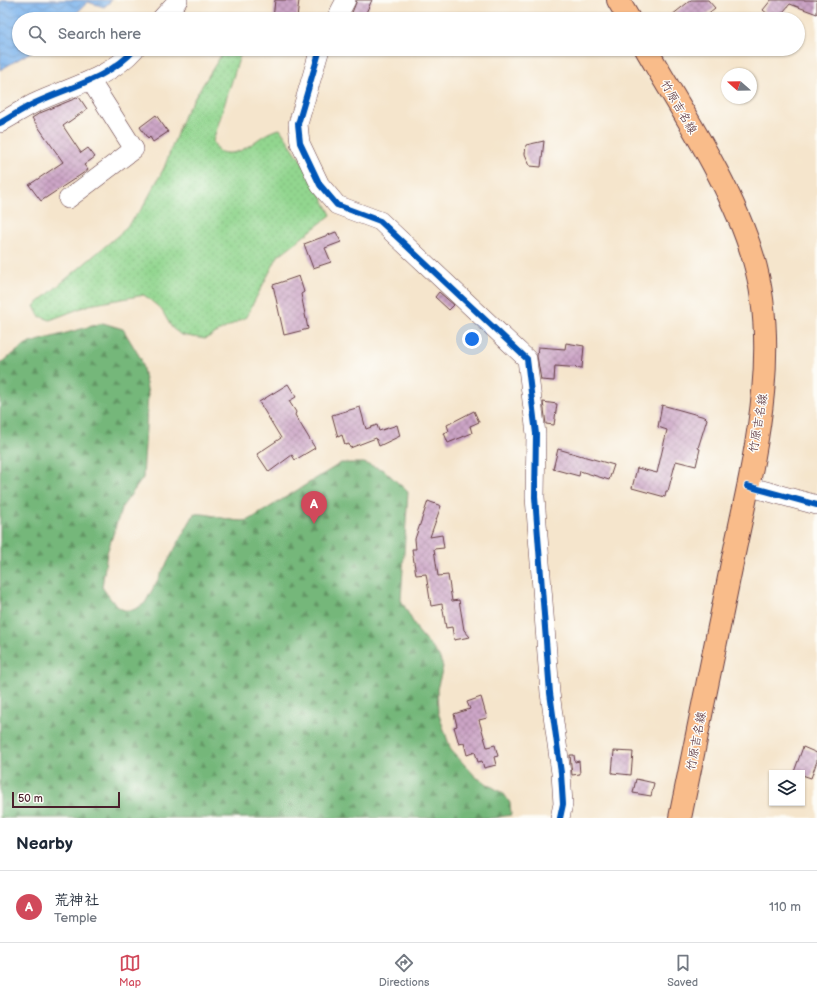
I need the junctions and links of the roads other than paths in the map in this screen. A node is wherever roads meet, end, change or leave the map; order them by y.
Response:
1 (178, 0) edge
2 (346, 0) edge
3 (618, 0) edge
4 (167, 12) edge
5 (340, 12) edge
6 (625, 12) edge
7 (129, 56) edge
8 (318, 56) edge
9 (650, 56) edge
10 (90, 80) junction
11 (0, 123) edge
12 (68, 199) dead end
13 (748, 486) junction
14 (817, 505) edge
15 (560, 818) edge
16 (680, 818) edge

1 - 4 street
2 - 5 street
3 - 6 main road
7 - 10 street
8 - 15 street
9 - 13 main road, 竹原吉名線
10 - 11 street
10 - 12 street
13 - 14 street
13 - 16 main road, 竹原吉名線

